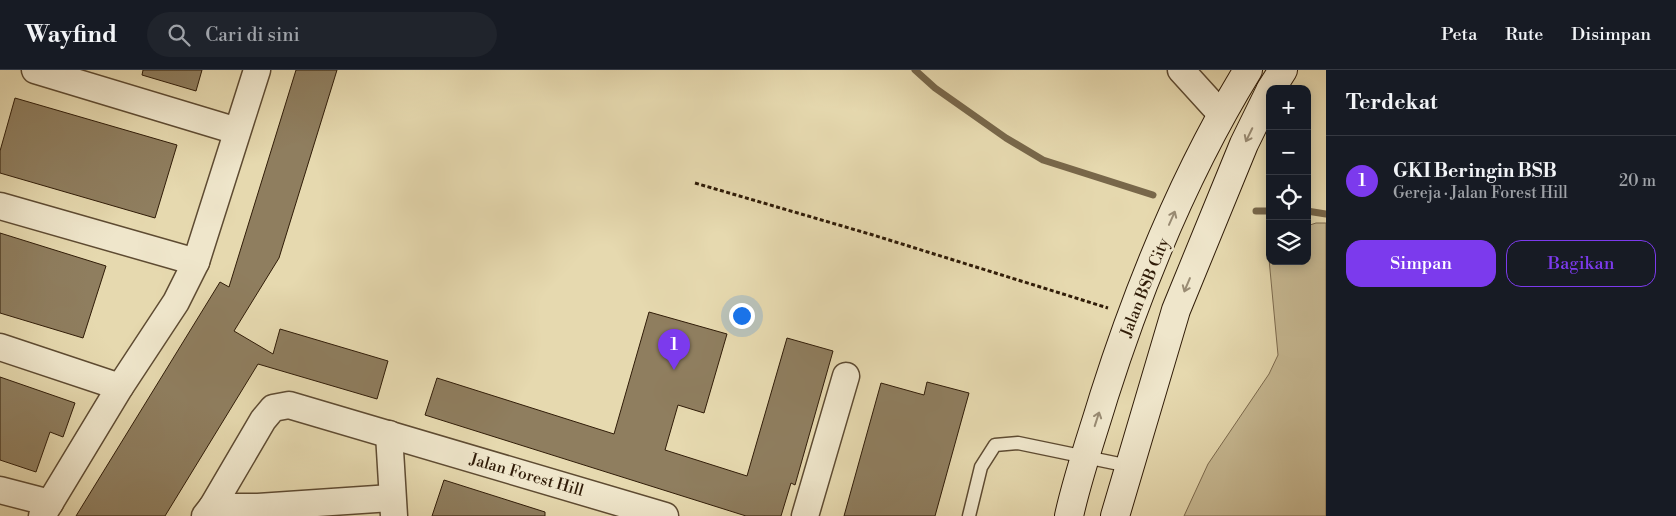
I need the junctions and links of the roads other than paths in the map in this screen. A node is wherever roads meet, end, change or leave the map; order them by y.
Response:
1 (35, 70) edge
2 (257, 70) edge
3 (1181, 70) edge
4 (1248, 70) edge
5 (1283, 70) edge
6 (1273, 85) edge
7 (1266, 98) edge
8 (1221, 114) junction
9 (237, 131) junction
10 (0, 206) edge
11 (196, 262) junction
12 (0, 347) edge
13 (846, 376) dead end
14 (120, 387) junction
15 (389, 434) junction
16 (1085, 456) junction
17 (1129, 466) junction
18 (0, 490) edge
19 (393, 507) edge
20 (46, 509) edge
21 (208, 512) edge
22 (258, 512) edge
23 (665, 516) edge
24 (805, 516) edge
25 (969, 516) edge
26 (1069, 516) edge
27 (1115, 516) edge

1 - 9 street
2 - 9 street
3 - 8 street
4 - 8 street, Jalan BSB City
5 - 6 street
7 -> 17 street
16 -> 8 street, Jalan BSB City
9 - 11 street
10 - 11 street
11 - 14 street
12 - 14 street
13 - 24 street
14 - 20 street
15 - 19 street, Jalan Forest Hill
15 - 21 street, Jalan Forest Hill
15 - 23 street, Jalan Forest Hill
16 - 17 lane
16 - 25 lane
16 - 26 street, Jalan BSB City
17 - 27 street
18 - 20 street
19 - 22 street, Jalan Forest Hill
21 - 22 street, Jalan Forest Hill

